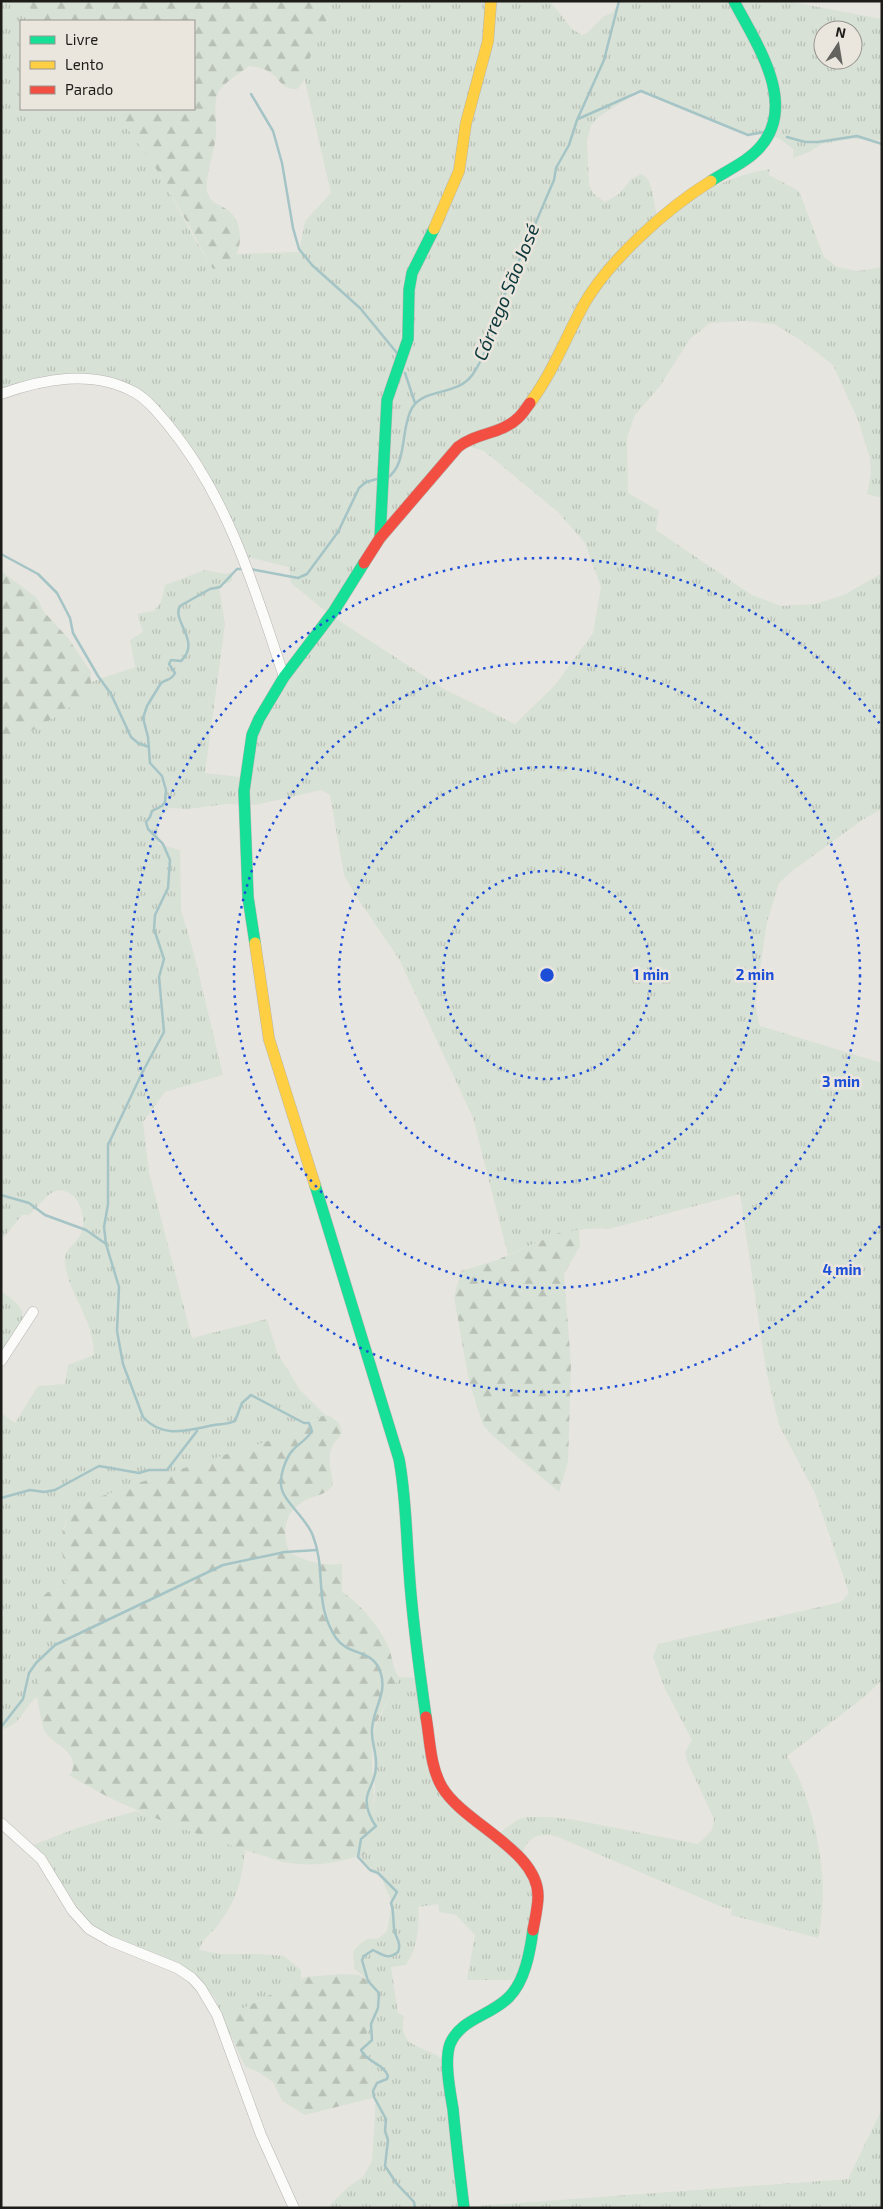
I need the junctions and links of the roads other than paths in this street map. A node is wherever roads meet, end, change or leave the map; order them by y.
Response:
1 (490, 1) edge
2 (734, 1) edge
3 (1, 394) edge
4 (380, 538) junction
5 (284, 676) junction
6 (33, 1312) dead end
7 (1, 1361) edge
8 (1, 1823) edge
9 (294, 2208) edge
10 (464, 2208) edge

1 - 4 street
2 - 4 street
3 - 5 street
4 - 5 street
5 - 10 street
6 - 7 street
8 - 9 street

